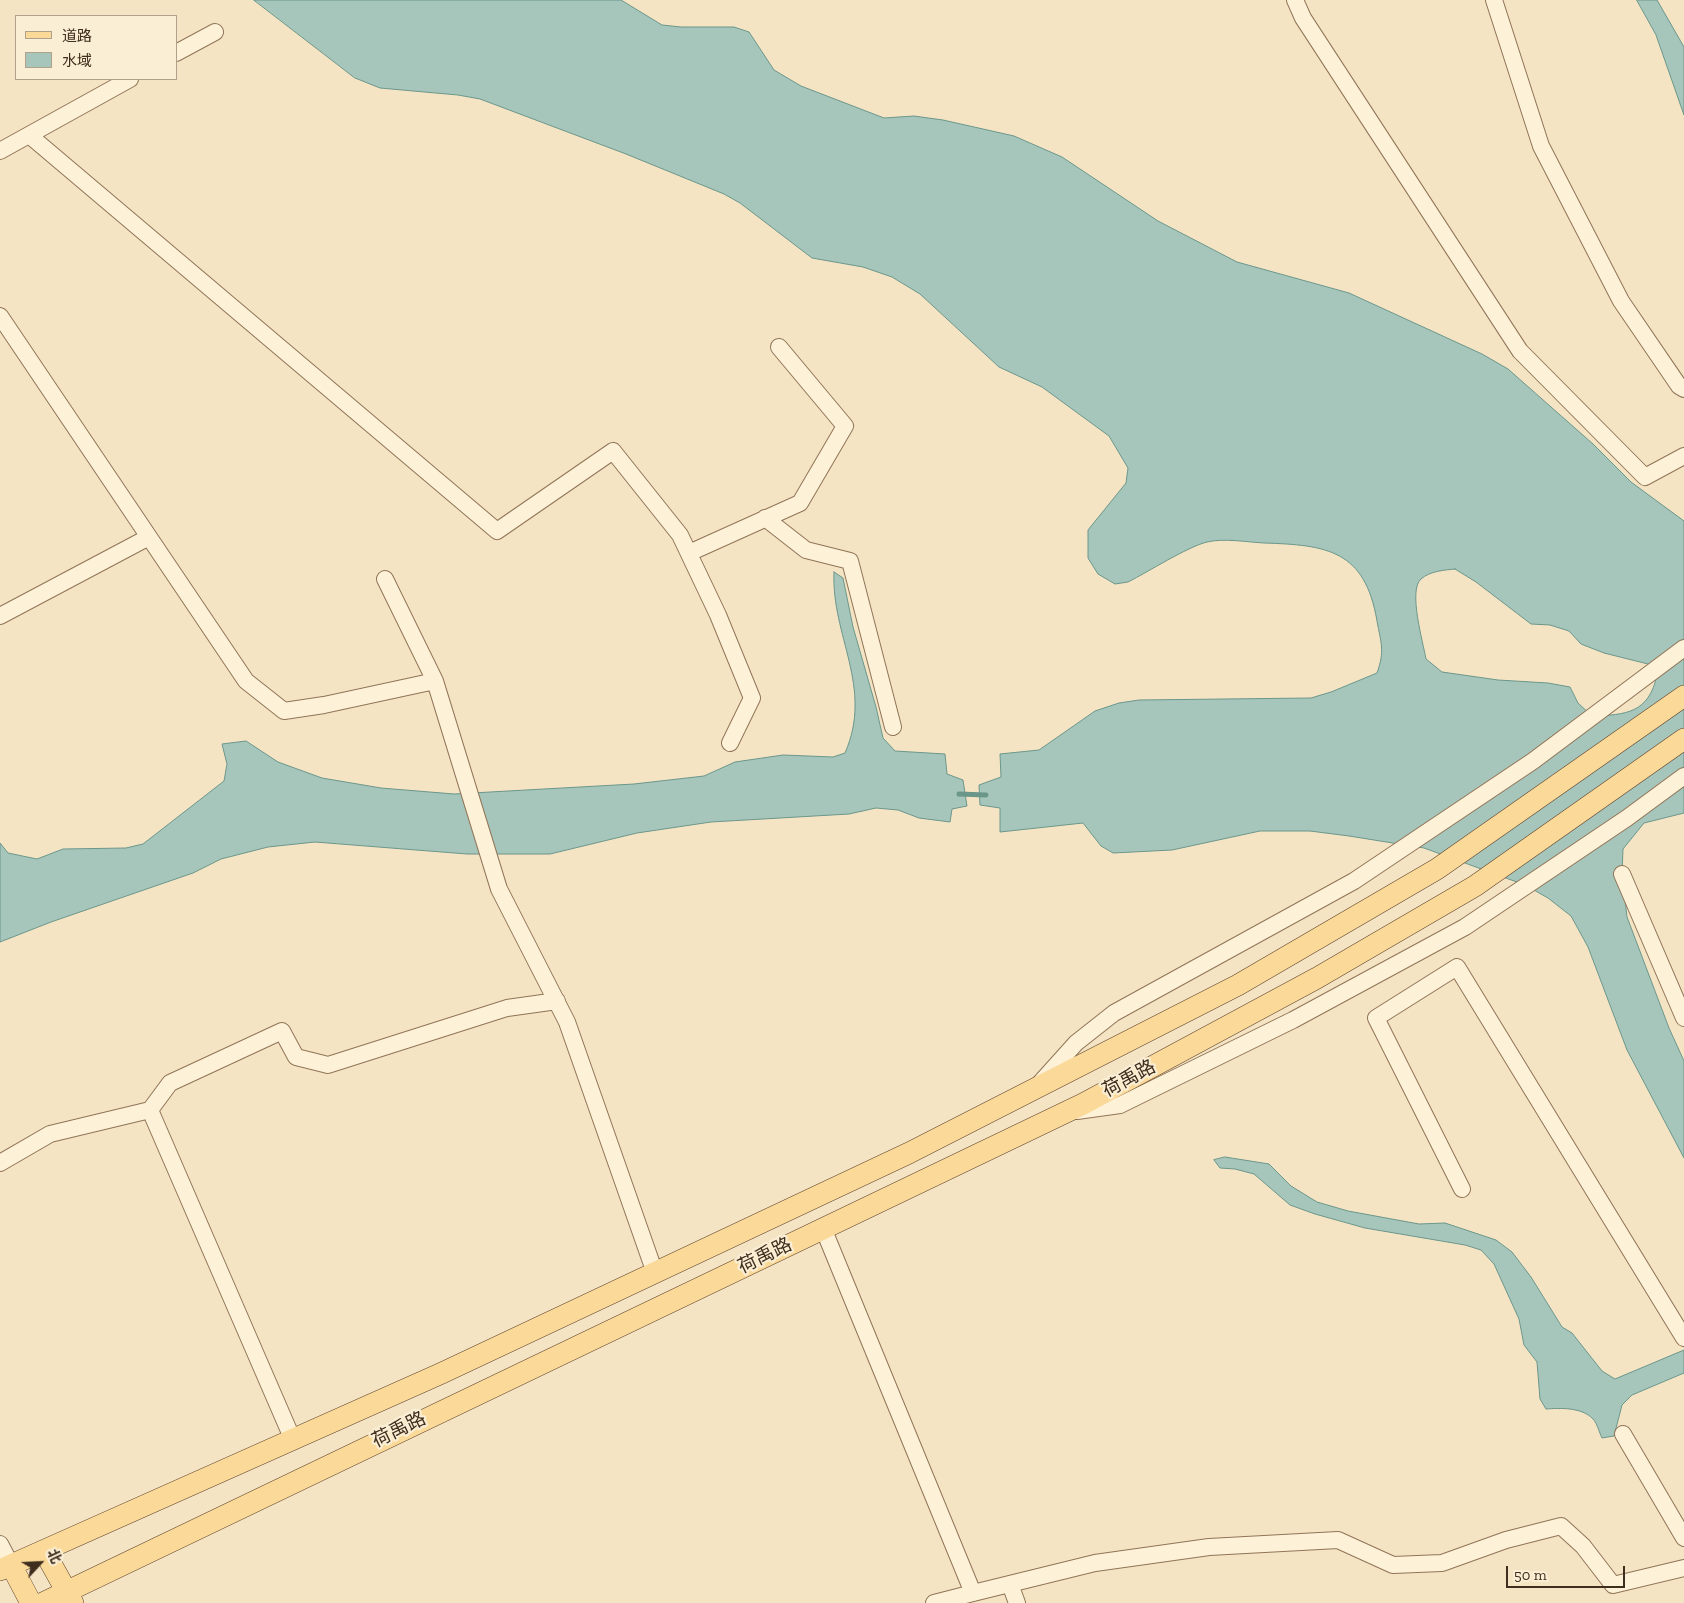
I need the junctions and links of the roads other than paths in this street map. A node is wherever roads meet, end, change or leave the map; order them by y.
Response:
1 (1295, 0) edge
2 (1494, 0) edge
3 (216, 32) dead end
4 (178, 52) edge
5 (128, 80) edge
6 (29, 134) junction
7 (0, 151) edge
8 (0, 316) edge
9 (778, 347) dead end
10 (1684, 389) edge
11 (1684, 456) edge
12 (765, 518) junction
13 (149, 538) junction
14 (689, 554) junction
15 (385, 579) dead end
16 (0, 616) edge
17 (1684, 648) edge
18 (435, 681) junction
19 (1684, 696) edge
20 (893, 727) dead end
21 (1684, 739) edge
22 (730, 743) dead end
23 (1684, 776) edge
24 (1622, 874) dead end
25 (556, 1001) junction
26 (1684, 1018) edge
27 (1033, 1089) junction
28 (150, 1110) junction
29 (1062, 1114) junction
30 (0, 1163) edge
31 (1462, 1189) dead end
32 (823, 1228) junction
33 (655, 1273) junction
34 (1684, 1338) edge
35 (1624, 1434) dead end
36 (293, 1440) junction
37 (1684, 1538) edge
38 (0, 1544) edge
39 (44, 1550) junction
40 (5, 1568) edge
41 (1684, 1568) edge
42 (1010, 1584) junction
43 (973, 1593) junction
44 (70, 1597) edge
45 (31, 1603) edge
46 (43, 1603) edge
47 (934, 1603) edge
48 (1017, 1603) edge

1 - 11 street
2 - 10 street
3 - 4 street
5 - 6 street
6 - 7 street
6 - 14 street
8 - 13 street
9 - 12 street
12 - 14 street
12 - 20 street
13 - 16 street
13 - 18 street
14 - 22 street
15 - 18 street
17 - 27 street
18 - 25 street
19 - 27 main road, 荷禹路
21 - 29 main road, 荷禹路
23 - 29 street
24 - 26 street
25 - 28 street
25 - 33 street
27 - 33 main road, 荷禹路
28 - 30 street
28 - 36 street
29 - 32 main road, 荷禹路
31 - 34 street
32 - 43 street
32 - 44 main road, 荷禹路
33 - 36 main road, 荷禹路
35 - 37 street
36 - 39 main road, 荷禹路
38 - 40 street
39 - 40 main road, 荷禹路
39 - 44 main road
40 - 45 main road
41 - 42 street
42 - 43 street
42 - 48 street
43 - 47 street
44 - 46 main road, 荷禹路

